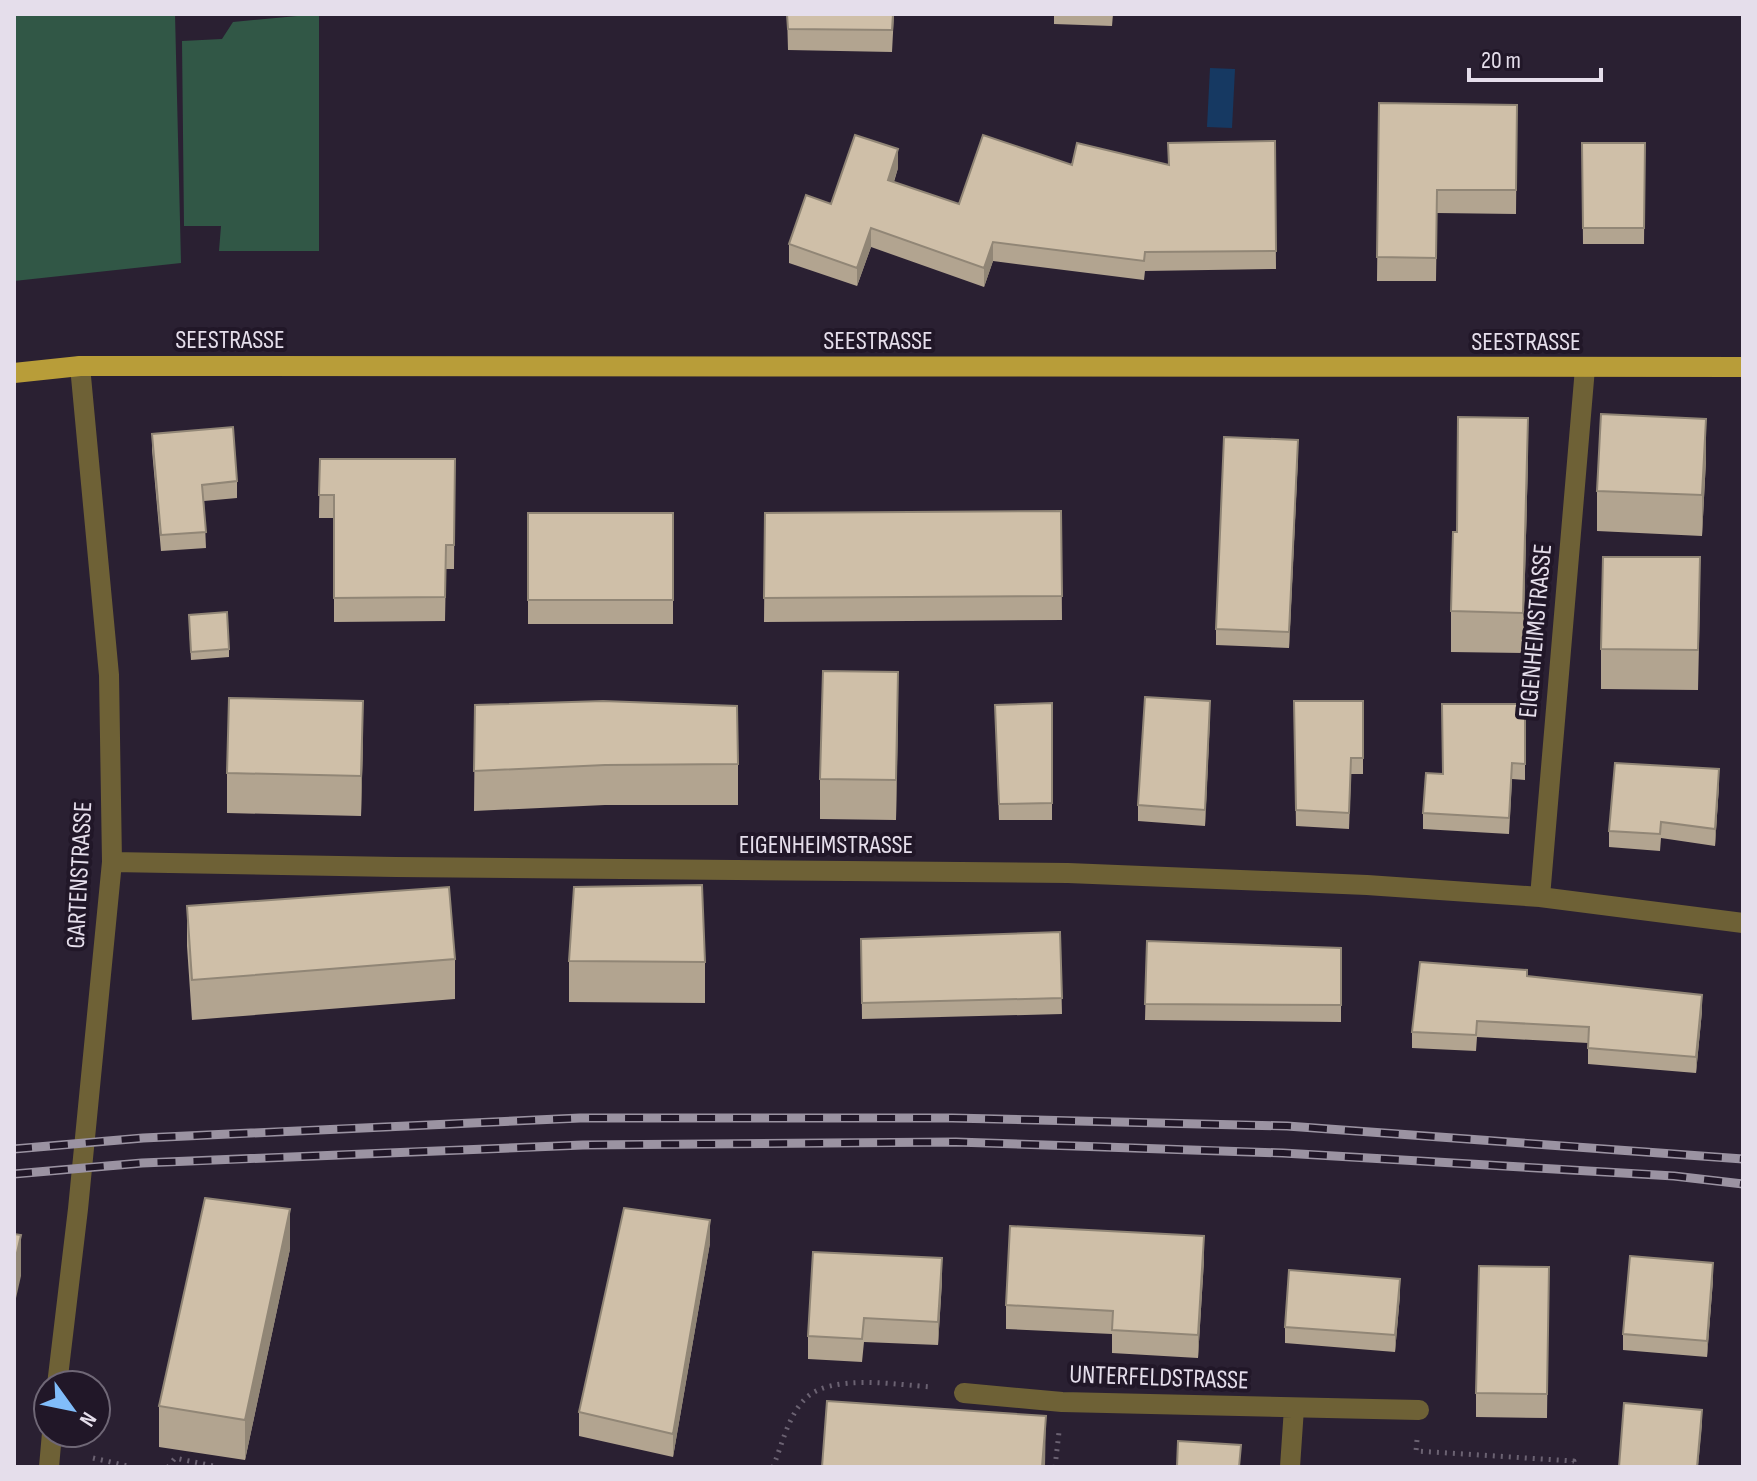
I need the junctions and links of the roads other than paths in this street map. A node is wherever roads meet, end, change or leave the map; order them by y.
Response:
1 (80, 366) junction
2 (1743, 367) edge
3 (1585, 368) junction
4 (14, 373) edge
5 (112, 862) junction
6 (1540, 897) junction
7 (1743, 923) edge
8 (59, 1369) edge
9 (964, 1393) road end
10 (1294, 1408) junction
11 (1419, 1410) road end
12 (1290, 1467) edge

1 - 3 main road, SEESTRASSE
1 - 4 main road, SEESTRASSE
1 - 5 street, GARTENSTRASSE
2 - 3 main road, SEESTRASSE
3 - 6 street, EIGENHEIMSTRASSE
5 - 6 street, EIGENHEIMSTRASSE
5 - 8 street, GARTENSTRASSE
6 - 7 street, EIGENHEIMSTRASSE
9 - 10 street, UNTERFELDSTRASSE
10 - 11 street, UNTERFELDSTRASSE
10 - 12 street

